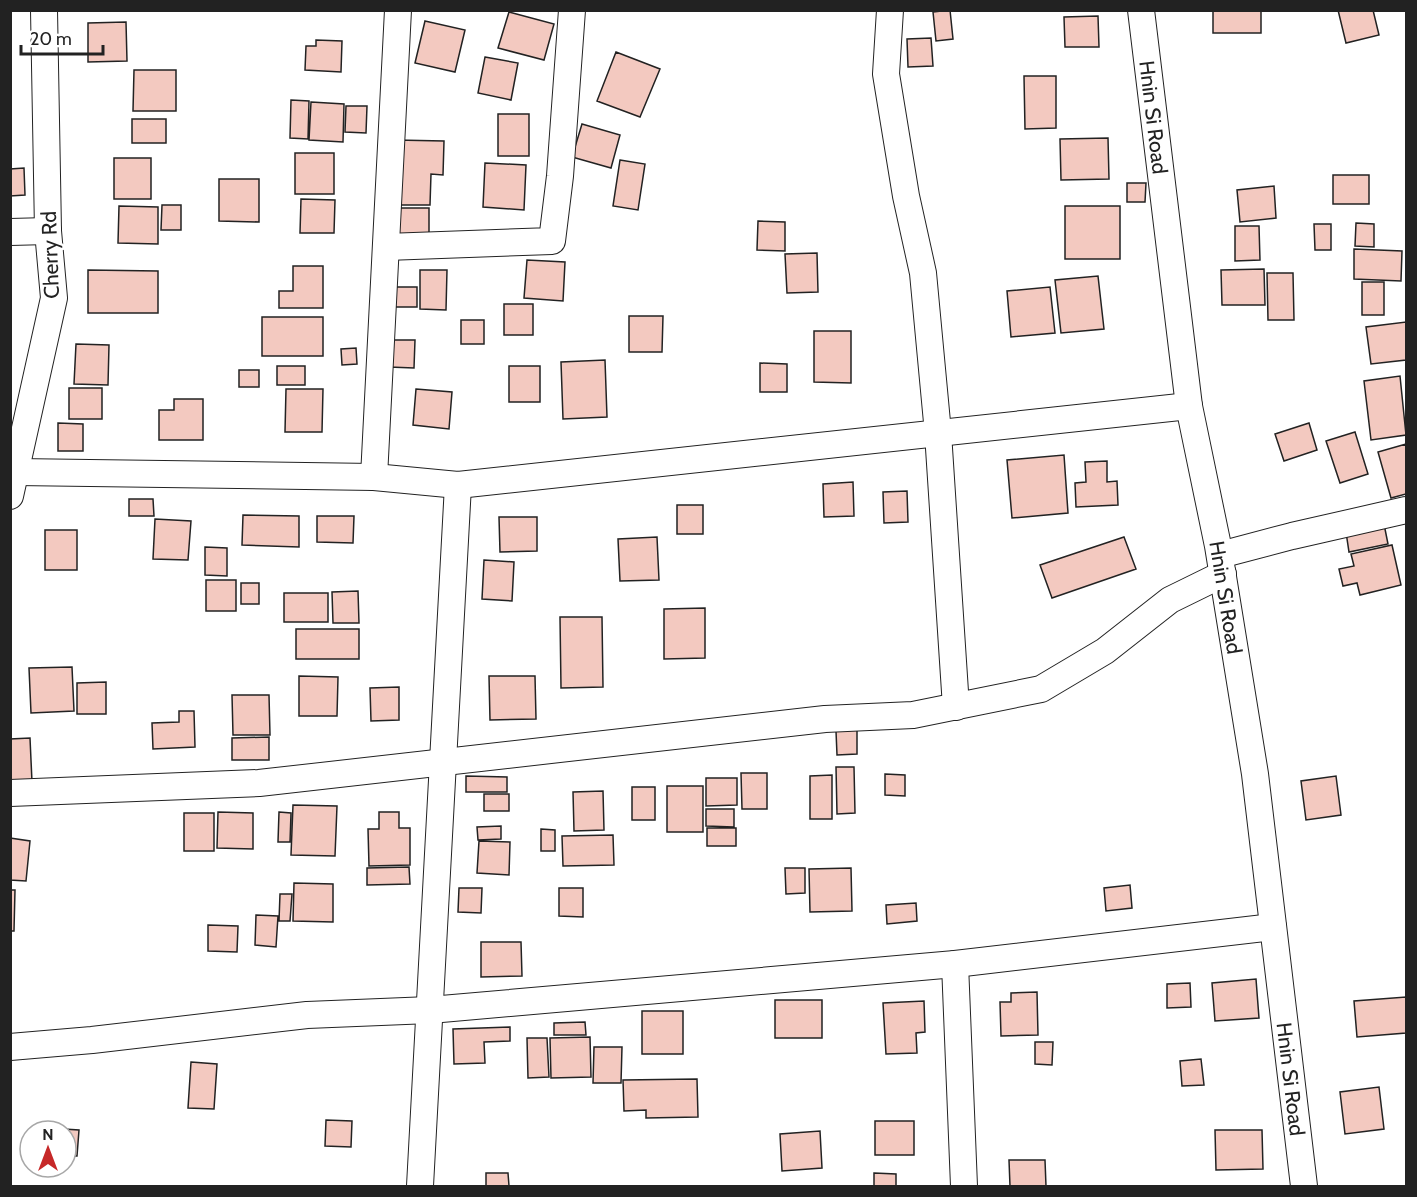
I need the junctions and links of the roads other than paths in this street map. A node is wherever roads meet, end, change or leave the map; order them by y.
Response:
1 (44, 10) edge
2 (398, 10) edge
3 (572, 10) edge
4 (890, 10) edge
5 (1141, 10) edge
6 (48, 231) junction
7 (10, 232) edge
8 (386, 247) junction
9 (1189, 406) junction
10 (938, 433) junction
11 (374, 477) junction
12 (13, 484) edge
13 (458, 485) junction
14 (1407, 510) edge
15 (1221, 564) junction
16 (956, 707) junction
17 (443, 762) junction
18 (10, 793) edge
19 (1273, 927) junction
20 (955, 964) junction
21 (430, 1010) junction
22 (10, 1047) edge
23 (420, 1186) edge
24 (964, 1186) edge
25 (1304, 1186) edge

1 - 6 street, Cherry Rd
2 - 8 street
3 - 8 street
4 - 10 street
5 - 9 street, Hnin Si Road
6 - 7 street
6 - 12 street, Cherry Rd
8 - 11 street
9 - 10 street
9 - 15 street, Hnin Si Road
10 - 13 street
10 - 16 street
11 - 12 street
11 - 13 street
13 - 17 street
14 - 15 street
15 - 16 street
15 - 19 street, Hnin Si Road
16 - 17 street
17 - 18 street
17 - 21 street
19 - 20 street
19 - 25 street, Hnin Si Road
20 - 21 street
20 - 24 street
21 - 22 street
21 - 23 street

